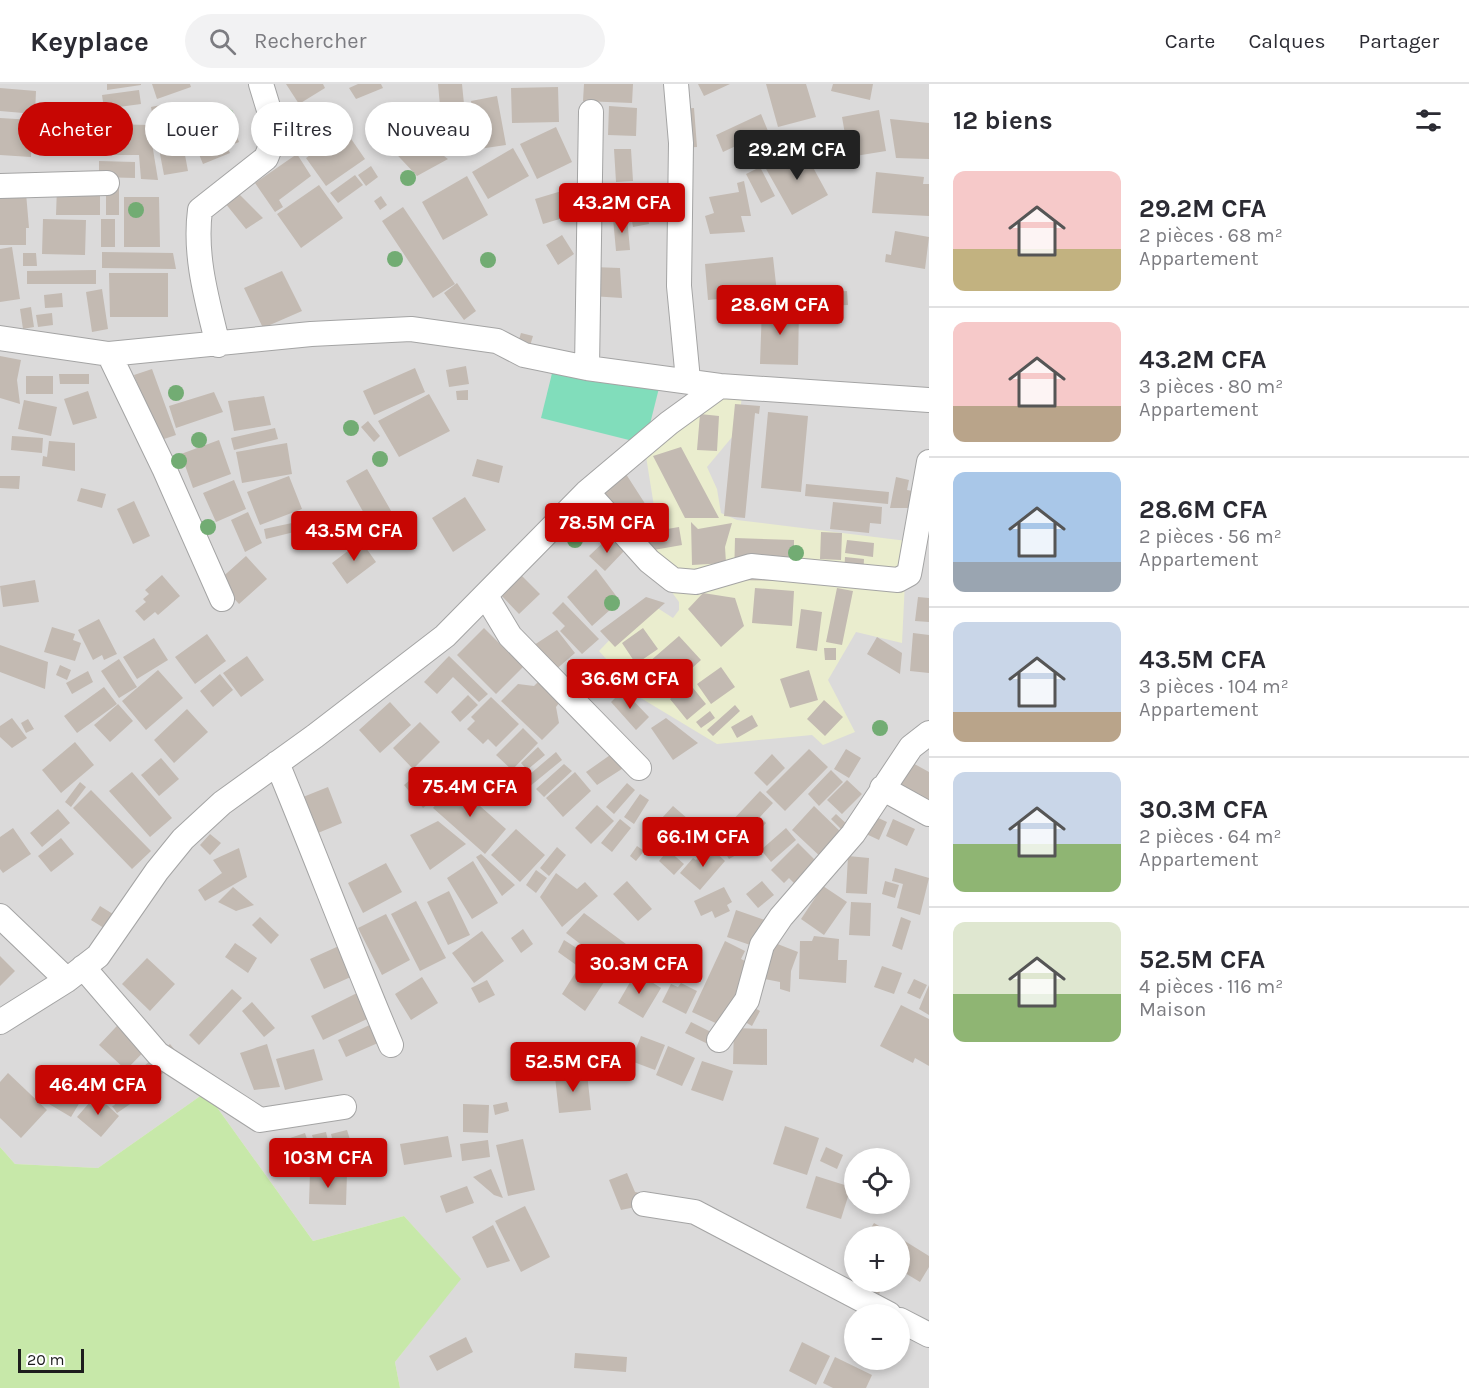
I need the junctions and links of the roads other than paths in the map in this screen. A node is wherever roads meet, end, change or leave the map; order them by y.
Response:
1 (261, 84) edge
2 (676, 84) edge
3 (591, 112) dead end
4 (107, 183) dead end
5 (0, 186) edge
6 (0, 338) edge
7 (218, 345) junction
8 (109, 354) junction
9 (586, 368) junction
10 (688, 380) junction
11 (720, 386) junction
12 (929, 400) edge
13 (929, 462) edge
14 (587, 492) junction
15 (486, 596) junction
16 (222, 599) dead end
17 (929, 733) edge
18 (277, 763) junction
19 (639, 768) dead end
20 (882, 788) junction
21 (929, 813) edge
22 (0, 916) edge
23 (75, 974) junction
24 (0, 1022) edge
25 (719, 1040) dead end
26 (391, 1045) dead end
27 (344, 1107) dead end
28 (644, 1204) dead end
29 (870, 1304) edge
30 (910, 1325) edge
31 (929, 1335) edge

1 - 7 street
2 - 10 street
3 - 9 street
4 - 5 street
6 - 8 street
7 - 8 street
7 - 9 street
8 - 16 street
9 - 10 street
10 - 11 street
11 - 12 street
11 - 14 street
13 - 14 street
14 - 15 street
15 - 18 street
15 - 19 street
17 - 20 street
18 - 23 street
18 - 26 street
20 - 21 street
20 - 25 street
22 - 23 street
23 - 24 street
23 - 27 street
28 - 29 street
30 - 31 street

